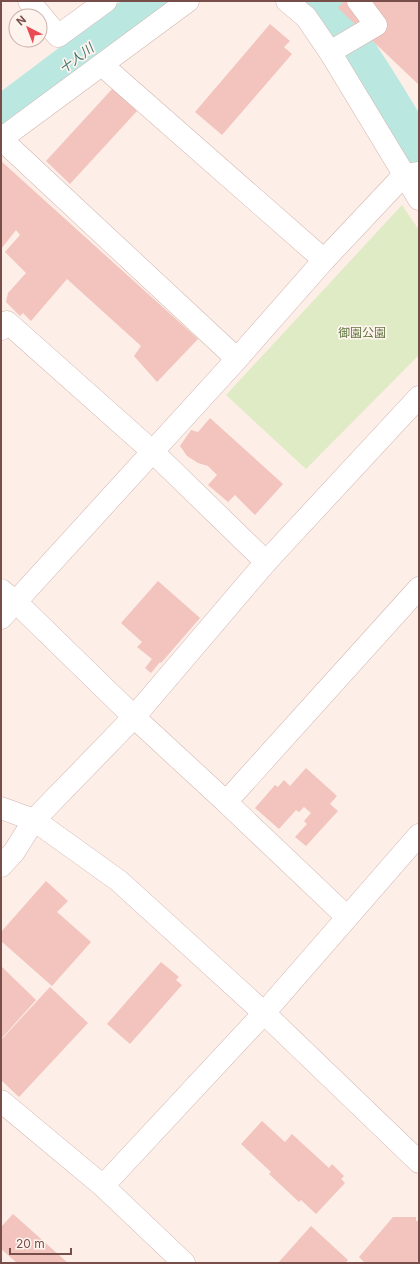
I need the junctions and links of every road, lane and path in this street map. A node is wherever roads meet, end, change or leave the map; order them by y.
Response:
1 (29, 1) edge
2 (106, 1) edge
3 (188, 1) edge
4 (287, 1) edge
5 (358, 1) edge
6 (334, 50) junction
7 (102, 65) junction
8 (1, 139) edge
9 (413, 174) edge
10 (419, 199) edge
11 (324, 260) junction
12 (1, 330) edge
13 (237, 359) junction
14 (419, 397) edge
15 (152, 451) junction
16 (266, 562) junction
17 (419, 588) edge
18 (8, 596) edge
19 (1, 618) edge
20 (134, 717) junction
21 (226, 802) junction
22 (1, 808) edge
23 (34, 820) junction
24 (418, 837) edge
25 (1, 866) edge
26 (347, 917) junction
27 (264, 1013) junction
28 (1, 1101) edge
29 (415, 1150) edge
30 (103, 1186) junction
31 (184, 1263) edge

1 - 2 street
3 - 7 street
4 - 6 street
5 - 6 street
6 - 9 street
7 - 8 street
7 - 11 street
8 - 13 street
9 - 10 street
9 - 11 street
11 - 13 street
12 - 15 street
13 - 15 street
14 - 16 street
15 - 16 street
15 - 18 street
16 - 20 street
17 - 21 street
18 - 19 street
18 - 20 street
20 - 21 street
20 - 23 street
21 - 26 street
22 - 23 street
23 - 25 street
23 - 27 street
24 - 26 street
26 - 27 street
27 - 29 street
27 - 30 street
28 - 30 street
30 - 31 street

